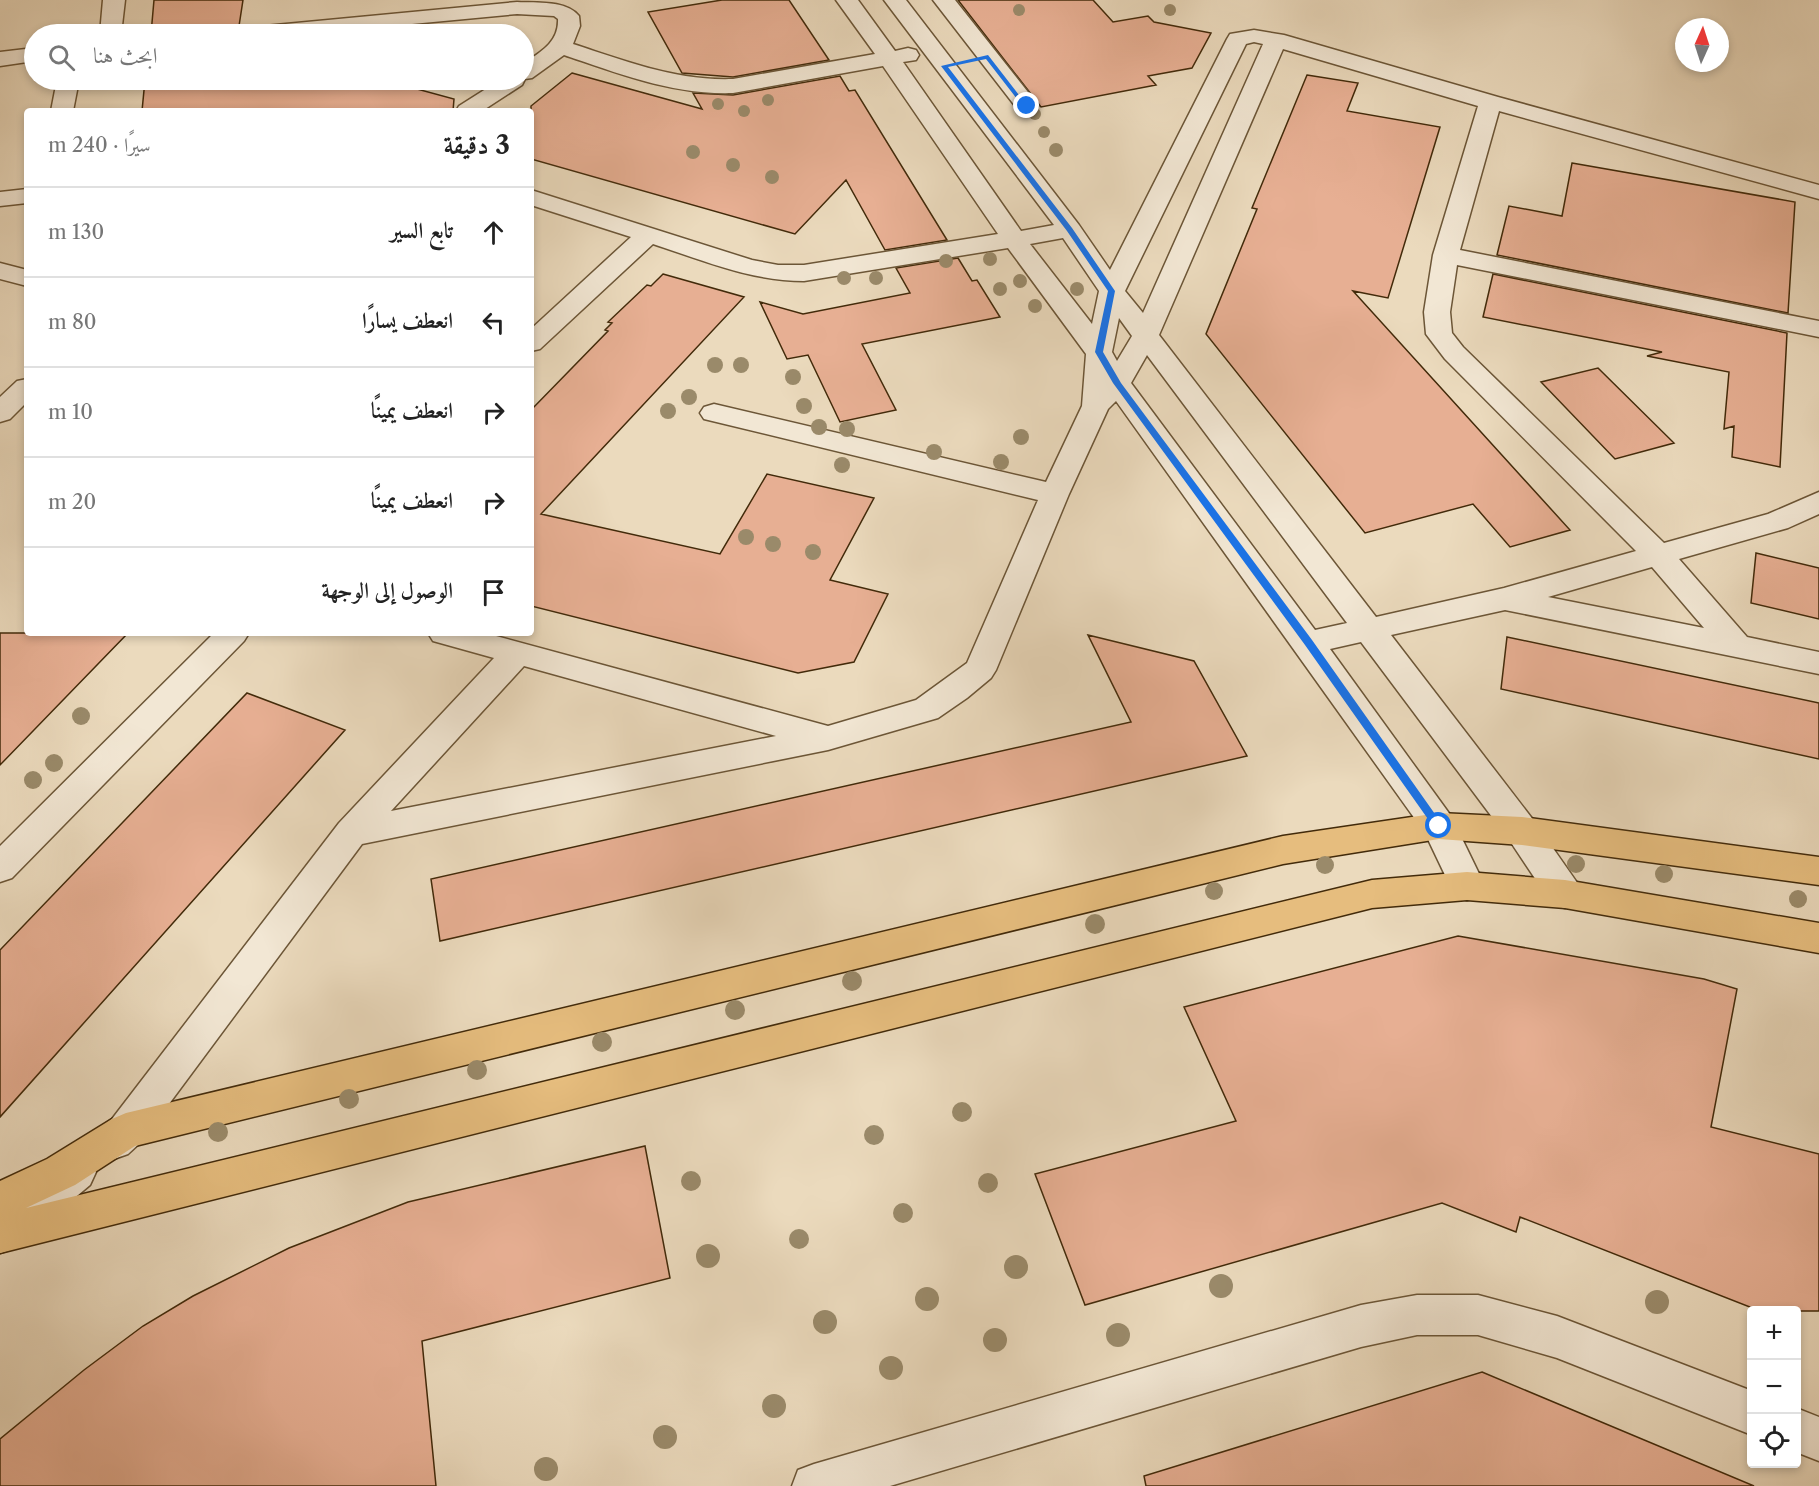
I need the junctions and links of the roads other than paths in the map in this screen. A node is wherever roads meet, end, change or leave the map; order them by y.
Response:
1 (114, 0) edge
2 (847, 0) edge
3 (895, 0) edge
4 (944, 0) edge
5 (112, 24) edge
6 (348, 24) edge
7 (1276, 40) junction
8 (562, 47) junction
9 (24, 56) edge
10 (988, 57) junction
11 (938, 58) junction
12 (0, 59) edge
13 (890, 59) junction
14 (534, 66) edge
15 (66, 90) edge
16 (499, 90) edge
17 (1490, 102) junction
18 (1027, 106) dead end
19 (63, 108) edge
20 (472, 108) edge
21 (1819, 192) edge
22 (24, 196) edge
23 (534, 198) edge
24 (0, 199) edge
25 (1070, 230) junction
26 (648, 235) junction
27 (1015, 240) junction
28 (1446, 255) junction
29 (0, 271) edge
30 (24, 277) edge
31 (1112, 291) junction
32 (1819, 329) edge
33 (1146, 335) junction
34 (534, 340) edge
35 (1099, 352) junction
36 (1117, 383) junction
37 (24, 390) edge
38 (1096, 406) junction
39 (0, 413) edge
40 (714, 413) dead end
41 (1055, 494) junction
42 (1819, 502) edge
43 (1658, 555) junction
44 (1504, 599) junction
45 (1368, 629) junction
46 (230, 636) edge
47 (455, 636) edge
48 (1308, 643) junction
49 (1737, 646) junction
50 (517, 653) junction
51 (1819, 663) edge
52 (828, 738) junction
53 (1439, 826) junction
54 (1522, 831) junction
55 (351, 833) junction
56 (0, 868) edge
57 (1819, 871) edge
58 (1467, 886) junction
59 (1565, 894) junction
60 (1819, 938) edge
61 (126, 1131) junction
62 (0, 1228) edge
63 (1747, 1411) edge
64 (1801, 1432) edge
65 (1819, 1439) edge
66 (814, 1486) edge

1 - 5 street
2 - 13 street
3 - 11 street
4 - 10 street
6 - 8 street
7 - 17 street
7 - 31 street
7 - 33 street
8 - 13 street
8 - 14 street
9 - 12 street
10 - 11 street
10 - 18 street
11 - 13 street
11 - 25 street
13 - 27 street
15 - 19 street
16 - 20 street
17 - 21 street
17 - 28 street
22 - 24 street
23 - 26 street
25 - 27 street
25 - 31 street
26 - 27 street
26 - 34 street
27 - 35 street
28 - 32 street
28 - 43 street
29 - 30 street
31 - 33 street
31 - 35 street
33 - 36 street
33 - 45 street
35 - 36 street
35 - 38 street
36 - 38 street
36 - 48 street
37 - 39 street
38 - 41 street
40 - 41 street
41 - 52 street
42 - 43 street
43 - 44 street
43 - 49 street
44 - 45 street
44 - 49 street
45 - 48 street
45 - 54 street
46 - 56 street
47 - 50 street
48 - 53 street
49 - 51 street
50 - 52 street
50 - 55 street
52 - 55 street
53 - 54 main road
53 - 58 street
53 - 61 main road
54 - 57 main road
54 - 59 street
55 - 61 street
58 - 59 main road
58 - 62 main road
59 - 60 main road
61 - 62 main road
63 - 66 street
64 - 65 street

